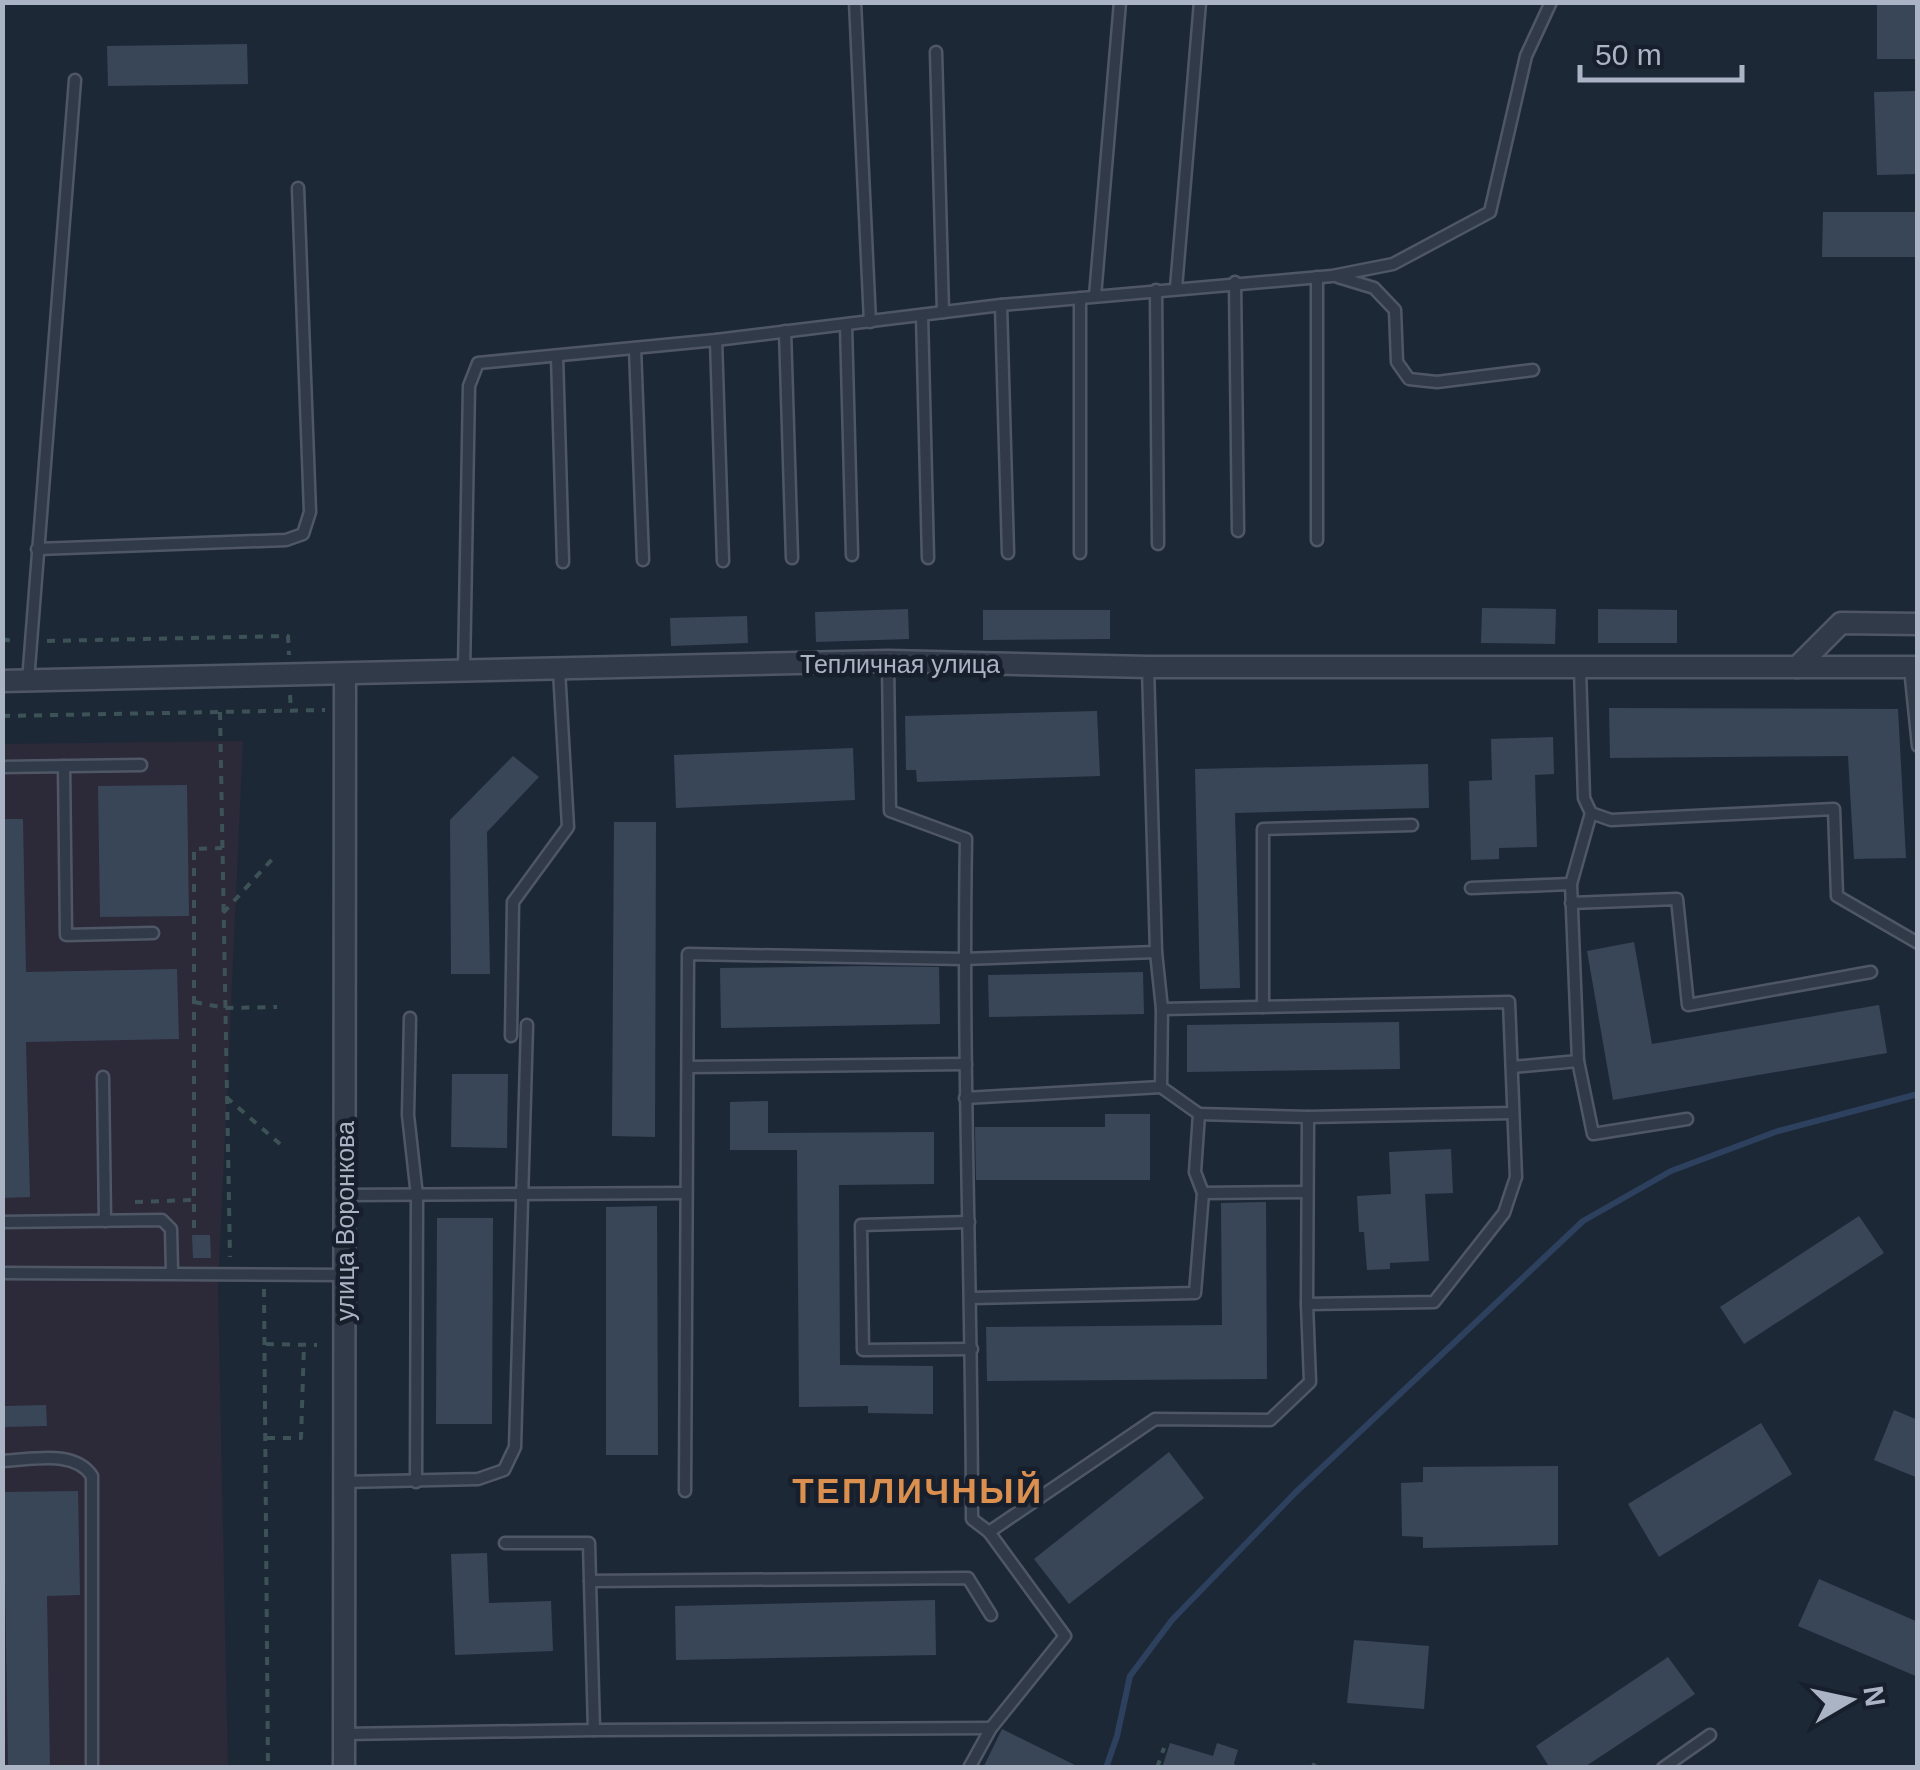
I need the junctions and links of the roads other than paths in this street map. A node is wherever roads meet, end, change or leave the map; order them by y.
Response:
1 (855, 2) edge
2 (1120, 2) edge
3 (1200, 2) edge
4 (1552, 2) edge
5 (936, 52) dead end
6 (74, 80) dead end
7 (298, 188) dead end
8 (1332, 276) junction
9 (1317, 277) junction
10 (1235, 282) junction
11 (1176, 288) junction
12 (1156, 290) junction
13 (1095, 296) junction
14 (1080, 298) junction
15 (1001, 305) junction
16 (943, 312) junction
17 (922, 315) junction
18 (870, 322) junction
19 (846, 325) junction
20 (785, 331) junction
21 (716, 340) junction
22 (635, 348) junction
23 (558, 356) junction
24 (1533, 370) dead end
25 (1238, 531) dead end
26 (1316, 540) dead end
27 (1158, 544) dead end
28 (37, 548) junction
29 (1080, 552) dead end
30 (1008, 553) dead end
31 (852, 555) dead end
32 (792, 558) dead end
33 (928, 558) dead end
34 (644, 560) dead end
35 (563, 562) dead end
36 (722, 562) dead end
37 (1918, 624) edge
38 (888, 661) junction
39 (1914, 666) edge
40 (1148, 667) junction
41 (1797, 667) junction
42 (1580, 669) junction
43 (559, 670) junction
44 (464, 672) junction
45 (346, 674) junction
46 (2, 681) edge
47 (28, 681) junction
48 (1918, 746) edge
49 (140, 765) dead end
50 (64, 766) junction
51 (2, 767) edge
52 (1591, 813) junction
53 (1412, 825) dead end
54 (1570, 884) junction
55 (1471, 888) dead end
56 (1571, 903) junction
57 (153, 933) dead end
58 (1918, 943) edge
59 (1156, 952) junction
60 (964, 959) junction
61 (1871, 972) dead end
62 (1264, 1007) junction
63 (1162, 1009) junction
64 (410, 1018) dead end
65 (527, 1025) dead end
66 (512, 1036) dead end
67 (1578, 1061) junction
68 (966, 1064) junction
69 (688, 1067) junction
70 (1512, 1067) junction
71 (103, 1077) dead end
72 (1161, 1087) junction
73 (965, 1098) junction
74 (1199, 1114) junction
75 (1513, 1114) junction
76 (1308, 1117) junction
77 (1687, 1119) dead end
78 (1307, 1192) junction
79 (686, 1193) junction
80 (1203, 1193) junction
81 (524, 1194) junction
82 (345, 1195) junction
83 (418, 1196) junction
84 (106, 1221) junction
85 (2, 1222) edge
86 (968, 1222) junction
87 (172, 1272) junction
88 (2, 1273) edge
89 (344, 1275) junction
90 (972, 1298) junction
91 (1307, 1304) junction
92 (972, 1349) junction
93 (2, 1460) edge
94 (344, 1482) junction
95 (416, 1482) junction
96 (685, 1491) dead end
97 (989, 1532) junction
98 (505, 1543) dead end
99 (590, 1581) junction
100 (992, 1616) dead end
101 (991, 1728) junction
102 (594, 1730) junction
103 (344, 1734) junction
104 (1710, 1735) dead end
105 (92, 1768) edge
106 (344, 1768) edge
107 (970, 1768) edge
108 (1663, 1768) edge

1 - 18 lane
2 - 13 lane
3 - 11 lane
4 - 8 lane
5 - 16 lane
6 - 28 lane
7 - 28 lane
8 - 9 lane
8 - 24 lane
9 - 10 lane
9 - 26 lane
10 - 11 lane
10 - 25 lane
11 - 12 lane
12 - 13 lane
12 - 27 lane
13 - 14 lane
14 - 15 lane
14 - 29 lane
15 - 16 lane
15 - 30 lane
16 - 17 lane
17 - 18 lane
17 - 33 lane
18 - 19 lane
19 - 20 lane
19 - 31 lane
20 - 21 lane
20 - 32 lane
21 - 22 lane
21 - 36 lane
22 - 23 lane
22 - 34 lane
23 - 35 lane
23 - 44 lane
28 - 47 lane
37 - 41 street
38 - 40 street, Тепличная улица
38 - 43 street, Тепличная улица
38 - 60 lane
39 - 41 street, Тепличная улица
39 - 48 lane
40 - 42 street, Тепличная улица
40 - 59 lane
41 - 42 street, Тепличная улица
42 - 52 lane
43 - 44 street, Тепличная улица
43 - 66 lane
44 - 45 street, Тепличная улица
45 - 47 street, Тепличная улица
45 - 82 street, улица Воронкова
46 - 47 street, Тепличная улица
49 - 50 lane
50 - 51 lane
50 - 57 lane
52 - 54 lane
52 - 58 lane
53 - 62 lane
54 - 55 lane
54 - 56 lane
56 - 61 lane
56 - 67 lane
59 - 60 lane
59 - 63 lane
60 - 68 lane
60 - 69 lane
62 - 63 lane
62 - 70 lane
63 - 72 lane
64 - 83 lane
65 - 81 lane
67 - 70 lane
67 - 77 lane
68 - 69 lane
68 - 73 lane
69 - 79 lane
70 - 75 lane
71 - 84 lane
72 - 73 lane
72 - 74 lane
73 - 86 lane
74 - 76 lane
74 - 80 lane
75 - 76 lane
75 - 91 lane
76 - 78 lane
78 - 80 lane
78 - 91 lane
79 - 81 lane
79 - 96 lane
80 - 90 lane
81 - 83 lane
81 - 95 lane
82 - 83 lane
82 - 89 street, улица Воронкова
83 - 95 lane
84 - 85 lane
84 - 87 lane
86 - 90 lane
86 - 92 lane
87 - 88 lane
87 - 89 lane
89 - 94 street, улица Воронкова
90 - 92 lane
91 - 97 lane
92 - 97 lane
93 - 105 lane
94 - 95 lane
94 - 103 street, улица Воронкова
97 - 101 lane
98 - 99 lane
99 - 100 lane
99 - 102 lane
101 - 102 lane
101 - 107 lane
102 - 103 lane
103 - 106 street, улица Воронкова
104 - 108 lane

